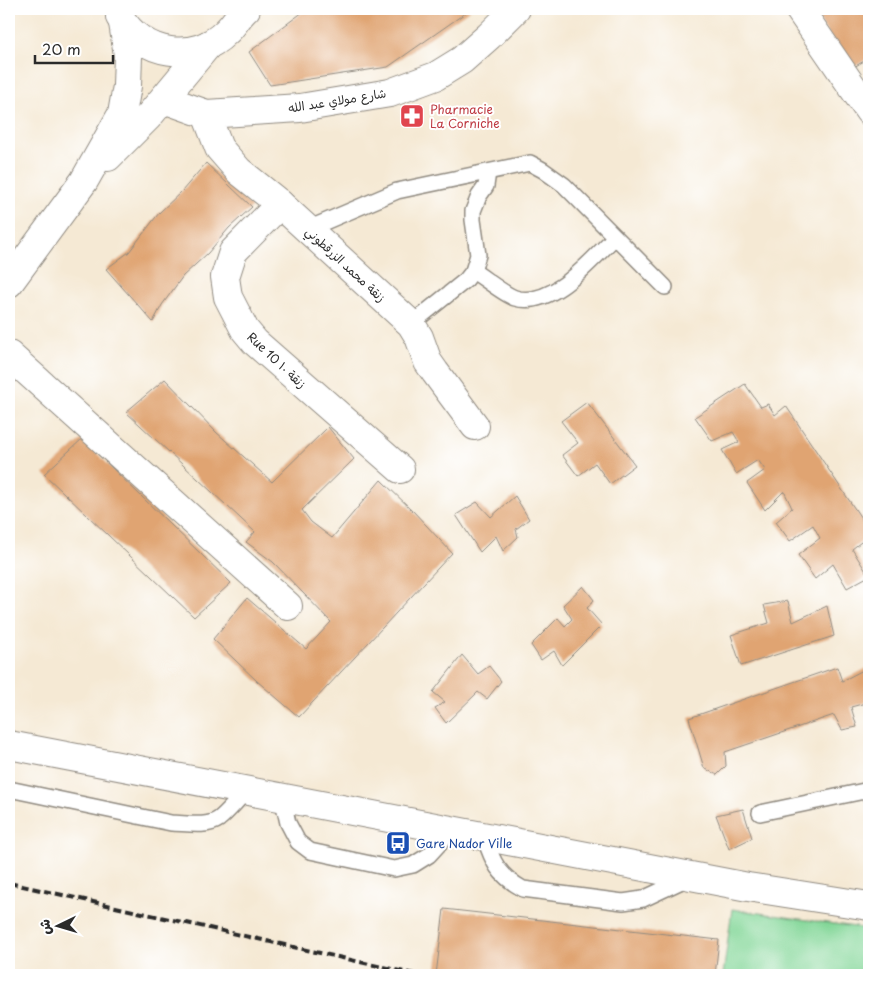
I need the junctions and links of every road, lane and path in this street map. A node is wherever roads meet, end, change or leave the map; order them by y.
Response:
1 (516, 9) edge
2 (799, 9) edge
3 (242, 11) edge
4 (119, 16) edge
5 (208, 45) junction
6 (864, 94) edge
7 (164, 100) junction
8 (206, 114) junction
9 (488, 172) junction
10 (84, 181) junction
11 (280, 204) junction
12 (308, 229) junction
13 (615, 237) junction
14 (473, 271) junction
15 (9, 283) edge
16 (665, 287) dead end
17 (411, 324) junction
18 (9, 355) edge
19 (475, 426) dead end
20 (400, 469) dead end
21 (288, 606) dead end
22 (9, 745) edge
23 (9, 789) edge
24 (869, 790) edge
25 (247, 791) junction
26 (282, 797) junction
27 (760, 812) dead end
28 (452, 830) junction
29 (484, 836) junction
30 (691, 876) junction
31 (869, 906) edge

1 - 8 street, شارع مولاي عبد الله
2 - 6 street
3 - 5 street
4 - 5 street
4 - 10 street
5 - 7 street
7 - 8 street, شارع مولاي عبد الله
7 - 10 street
8 - 11 street, زنقة محمد الزرقطوني
9 - 12 lane
9 - 13 lane
9 - 14 lane
10 - 15 street
11 - 12 street, زنقة محمد الزرقطوني
11 - 20 street, Rue 10 زنقة ١٠
12 - 17 street, زنقة محمد الزرقطوني
13 - 14 lane
13 - 16 lane
14 - 17 lane
17 - 19 street, زنقة محمد الزرقطوني
18 - 21 street
22 - 25 street
23 - 25 lane
24 - 27 lane
25 - 26 street
26 - 28 street
26 - 28 lane
28 - 29 street
29 - 30 street
29 - 30 lane
30 - 31 street

